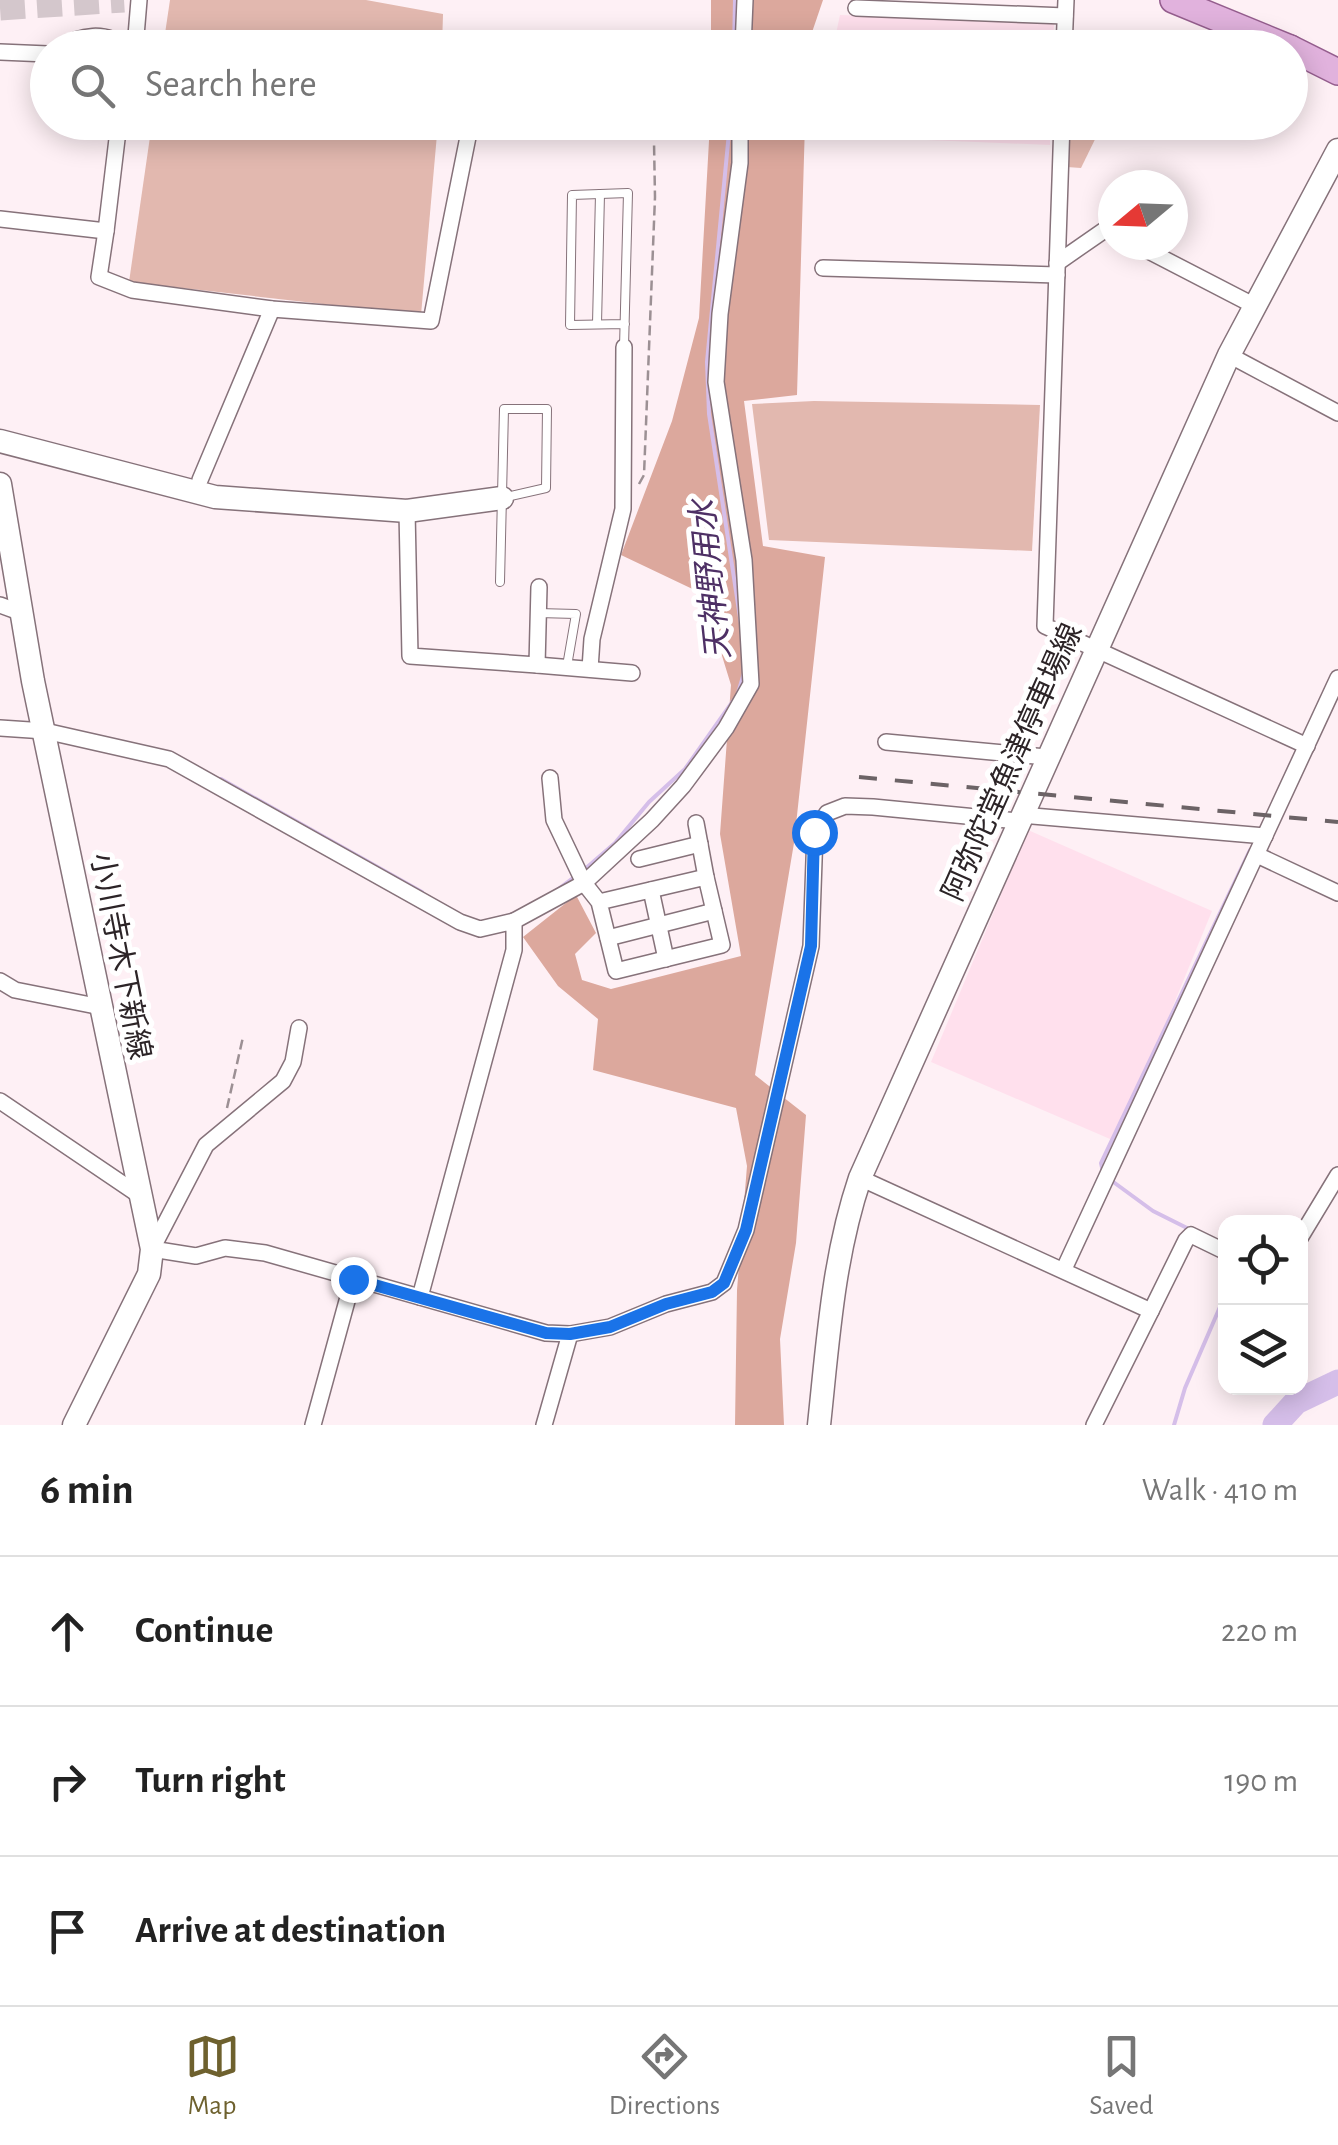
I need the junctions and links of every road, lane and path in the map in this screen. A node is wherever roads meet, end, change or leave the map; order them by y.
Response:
1 (140, 0) edge
2 (745, 0) edge
3 (1173, 0) edge
4 (856, 8) dead end
5 (1066, 8) edge
6 (136, 30) edge
7 (744, 30) edge
8 (1246, 30) edge
9 (0, 52) edge
10 (30, 53) edge
11 (1308, 57) edge
12 (1338, 72) edge
13 (117, 140) edge
14 (467, 140) edge
15 (740, 140) edge
16 (1061, 140) edge
17 (654, 142) dead end
18 (1338, 150) edge
19 (600, 194) junction
20 (0, 218) edge
21 (106, 231) junction
22 (1098, 236) edge
23 (1166, 260) edge
24 (822, 268) dead end
25 (1057, 269) junction
26 (1255, 306) junction
27 (272, 308) junction
28 (597, 324) junction
29 (624, 324) junction
30 (624, 347) joint
31 (1229, 355) junction
32 (1338, 413) edge
33 (0, 427) edge
34 (0, 441) edge
35 (200, 480) junction
36 (0, 484) edge
37 (240, 497) junction
38 (502, 498) junction
39 (623, 510) junction
40 (407, 511) junction
41 (3, 514) edge
42 (500, 582) dead end
43 (539, 587) dead end
44 (11, 609) edge
45 (538, 613) junction
46 (1095, 650) junction
47 (537, 664) junction
48 (567, 667) junction
49 (590, 669) junction
50 (632, 672) dead end
51 (1338, 678) edge
52 (0, 728) edge
53 (44, 731) junction
54 (886, 742) dead end
55 (1306, 746) junction
56 (1046, 757) junction
57 (550, 778) dead end
58 (1020, 818) junction
59 (696, 824) dead end
60 (1265, 836) junction
61 (700, 844) junction
62 (1257, 855) junction
63 (640, 859) dead end
64 (706, 878) junction
65 (584, 883) junction
66 (651, 890) junction
67 (1338, 893) edge
68 (599, 902) junction
69 (714, 911) junction
70 (514, 921) junction
71 (658, 926) junction
72 (608, 938) junction
73 (666, 959) junction
74 (0, 981) edge
75 (101, 1007) junction
76 (299, 1028) dead end
77 (243, 1037) dead end
78 (0, 1101) edge
79 (222, 1130) junction
80 (1338, 1175) edge
81 (860, 1178) junction
82 (139, 1195) junction
83 (1308, 1225) edge
84 (1218, 1248) edge
85 (152, 1249) junction
86 (1064, 1269) junction
87 (353, 1279) junction
88 (420, 1297) junction
89 (1152, 1311) junction
90 (570, 1334) junction
91 (74, 1425) edge
92 (313, 1425) edge
93 (544, 1425) edge
94 (819, 1425) edge
95 (1094, 1425) edge

1 - 6 street
2 - 7 street
3 - 8 main road
4 - 5 street
9 - 10 street
11 - 12 main road
13 - 21 street
14 - 27 street
15 - 65 street
16 - 25 street
17 - 39 path
18 - 26 main road, 阿弥陀堂魚津停車場線
19 - 28 lane
19 - 28 lane
19 - 29 lane
20 - 21 street
21 - 27 street
22 - 25 street
23 - 26 street
24 - 25 street
25 - 46 street
26 - 31 main road, 阿弥陀堂魚津停車場線
27 - 35 street
28 - 29 lane
29 - 30 lane
30 - 39 street
31 - 32 street
31 - 46 main road, 阿弥陀堂魚津停車場線
33 - 35 main road
34 - 37 main road
35 - 37 main road
36 - 41 main road, 小川寺木下新線
37 - 40 main road
38 - 38 lane
38 - 40 main road
38 - 42 lane
39 - 49 street
40 - 47 street
41 - 44 main road, 小川寺木下新線
43 - 45 street
44 - 53 main road, 小川寺木下新線
45 - 47 street
45 - 48 lane
46 - 55 street
46 - 56 main road, 阿弥陀堂魚津停車場線
47 - 48 street
48 - 49 street
49 - 50 street
51 - 55 street
52 - 53 street
53 - 70 street
53 - 75 main road, 小川寺木下新線
54 - 56 street
55 - 60 street
56 - 58 main road, 阿弥陀堂魚津停車場線
57 - 65 street
58 - 60 street
58 - 81 main road, 阿弥陀堂魚津停車場線
58 - 90 street
59 - 61 street
60 - 62 street
61 - 63 street
61 - 64 street
62 - 67 street
62 - 86 street
64 - 66 street
64 - 69 street
65 - 68 street
65 - 70 street
66 - 68 street
66 - 71 street
68 - 72 street
69 - 71 street
69 - 73 street
70 - 88 street
71 - 72 street
71 - 73 street
72 - 73 street
74 - 75 street
75 - 82 main road, 小川寺木下新線
76 - 79 street
77 - 79 path
78 - 82 street
79 - 85 street
80 - 83 street
81 - 86 street
81 - 94 main road, 阿弥陀堂魚津停車場線
82 - 85 main road, 小川寺木下新線
84 - 89 street
85 - 87 street
85 - 91 main road
86 - 89 street
87 - 88 street
87 - 92 street
88 - 90 street
89 - 95 street
90 - 93 street

